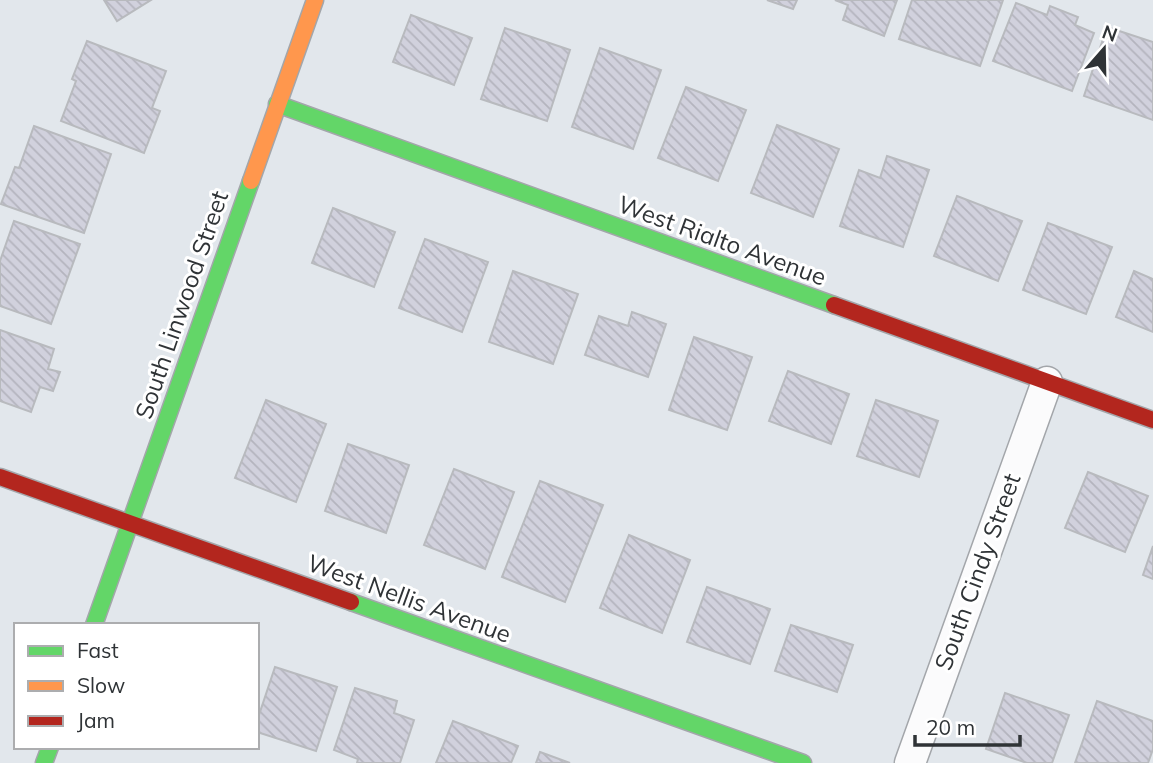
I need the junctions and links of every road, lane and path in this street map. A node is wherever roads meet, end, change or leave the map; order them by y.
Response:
1 (315, 0) edge
2 (277, 104) junction
3 (1046, 382) junction
4 (1153, 420) edge
5 (0, 477) edge
6 (130, 524) junction
7 (95, 623) edge
8 (803, 763) edge
9 (910, 763) edge

1 - 2 street, South Linwood Street
2 - 3 street, West Rialto Avenue
2 - 6 street, South Linwood Street
3 - 4 street, West Rialto Avenue
3 - 9 street, South Cindy Street
5 - 6 street, West Nellis Avenue
6 - 7 street, South Linwood Street
6 - 8 street, West Nellis Avenue

